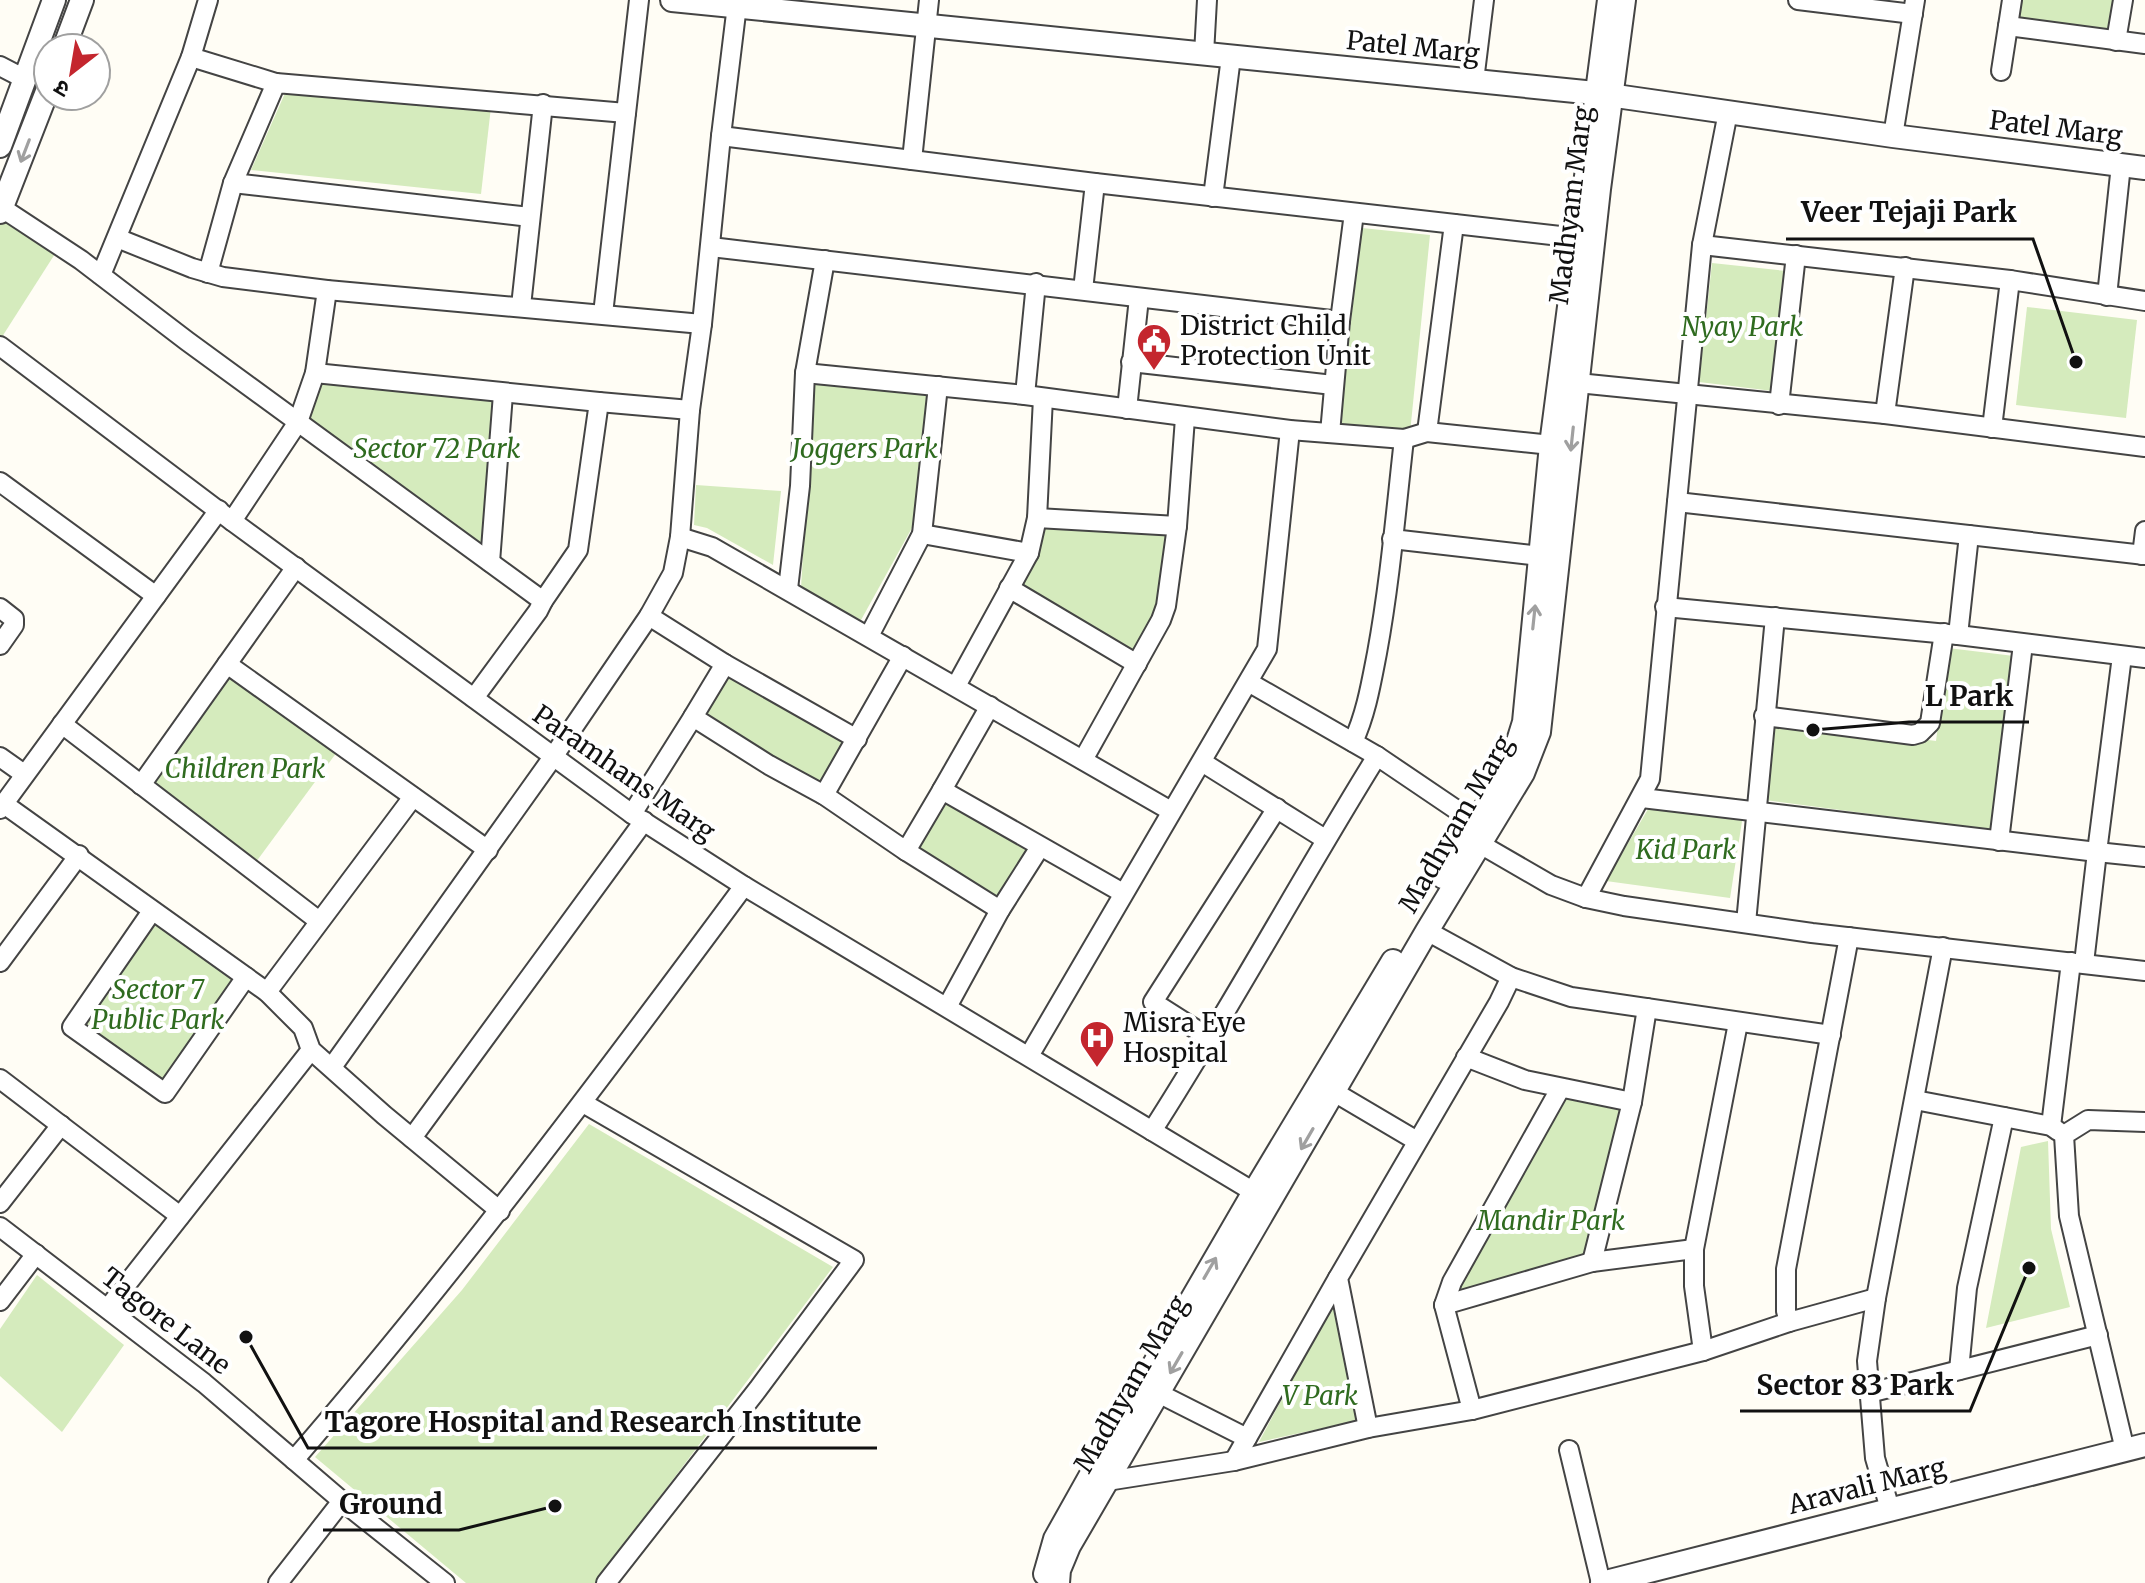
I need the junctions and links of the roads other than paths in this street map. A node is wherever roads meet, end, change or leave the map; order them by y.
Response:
1 (54, 0) edge
2 (82, 0) edge
3 (208, 0) edge
4 (639, 0) edge
5 (672, 0) edge
6 (929, 0) edge
7 (1207, 0) edge
8 (1484, 0) edge
9 (1609, 0) edge
10 (1624, 0) edge
11 (1798, 0) edge
12 (2012, 0) edge
13 (2123, 0) edge
14 (737, 5) junction
15 (1914, 7) edge
16 (831, 8) edge
17 (2008, 26) junction
18 (927, 27) junction
19 (70, 32) edge
20 (2116, 41) junction
21 (2145, 44) edge
22 (1204, 54) junction
23 (191, 57) junction
24 (1231, 57) junction
25 (0, 66) edge
26 (2001, 71) dead end
27 (25, 79) junction
28 (1474, 81) junction
29 (276, 83) junction
30 (1604, 94) junction
31 (543, 104) junction
32 (39, 112) edge
33 (1728, 112) junction
34 (626, 113) junction
35 (721, 136) junction
36 (1893, 136) junction
37 (0, 146) edge
38 (912, 160) junction
39 (2121, 165) junction
40 (2145, 168) edge
41 (233, 183) junction
42 (1095, 183) junction
43 (1213, 197) junction
44 (1, 210) edge
45 (1354, 213) junction
46 (530, 217) junction
47 (1454, 224) junction
48 (117, 238) junction
49 (1578, 238) junction
50 (1702, 245) junction
51 (711, 247) junction
52 (1796, 255) junction
53 (825, 260) junction
54 (1905, 267) junction
55 (208, 273) junction
56 (101, 275) junction
57 (2010, 280) junction
58 (1036, 283) junction
59 (327, 290) junction
60 (1083, 290) junction
61 (2107, 296) junction
62 (1139, 298) junction
63 (2145, 301) edge
64 (521, 306) junction
65 (603, 314) junction
66 (1340, 321) junction
67 (702, 324) junction
68 (0, 346) edge
69 (1131, 362) junction
70 (315, 373) junction
71 (805, 373) junction
72 (1578, 383) junction
73 (1333, 385) junction
74 (938, 386) junction
75 (503, 394) junction
76 (1687, 394) junction
77 (1034, 396) junction
78 (599, 402) junction
79 (1779, 405) junction
80 (1127, 409) junction
81 (690, 410) junction
82 (1885, 414) junction
83 (1185, 418) junction
84 (298, 422) junction
85 (1992, 428) junction
86 (1290, 430) junction
87 (1427, 432) junction
88 (1330, 433) junction
89 (1404, 439) junction
90 (1551, 445) junction
91 (2145, 447) edge
92 (0, 482) edge
93 (1677, 502) junction
94 (226, 515) junction
95 (1037, 518) junction
96 (1177, 526) junction
97 (2145, 531) edge
98 (922, 534) junction
99 (1969, 535) junction
100 (680, 537) junction
101 (1392, 539) junction
102 (1029, 553) junction
103 (2144, 555) edge
104 (1540, 556) junction
105 (490, 562) junction
106 (296, 567) junction
107 (1009, 588) junction
108 (788, 589) junction
109 (156, 596) junction
110 (543, 601) junction
111 (1665, 607) junction
112 (0, 608) edge
113 (649, 616) junction
114 (1775, 617) junction
115 (1951, 634) junction
116 (869, 636) junction
117 (2023, 644) junction
118 (0, 645) edge
119 (903, 656) junction
120 (2122, 656) junction
121 (2145, 658) edge
122 (227, 664) junction
123 (725, 664) junction
124 (1137, 664) junction
125 (1250, 683) junction
126 (956, 686) junction
127 (474, 698) junction
128 (990, 706) junction
129 (1764, 716) junction
130 (693, 717) junction
131 (62, 724) junction
132 (857, 739) junction
133 (1353, 742) junction
134 (1377, 756) junction
135 (0, 757) edge
136 (553, 757) junction
137 (1083, 760) junction
138 (1202, 762) junction
139 (24, 774) junction
140 (141, 785) junction
141 (942, 790) junction
142 (824, 795) junction
143 (413, 797) junction
144 (1642, 798) junction
145 (2, 807) edge
146 (1277, 808) junction
147 (1171, 811) junction
148 (1755, 811) junction
149 (638, 818) junction
150 (1475, 835) junction
151 (1325, 839) junction
152 (1999, 841) junction
153 (1040, 847) junction
154 (488, 850) junction
155 (906, 851) junction
156 (2097, 852) junction
157 (79, 855) junction
158 (2145, 857) edge
159 (744, 886) junction
160 (1123, 893) junction
161 (1586, 898) junction
162 (1000, 910) junction
163 (152, 911) junction
164 (319, 921) junction
165 (1746, 923) junction
166 (1427, 931) junction
167 (1849, 937) junction
168 (1943, 947) junction
169 (0, 962) edge
170 (2077, 962) junction
171 (2145, 971) edge
172 (246, 977) junction
173 (1511, 977) junction
174 (267, 992) junction
175 (947, 1007) junction
176 (1647, 1008) junction
177 (1738, 1023) junction
178 (1831, 1035) junction
179 (1211, 1039) junction
180 (311, 1050) junction
181 (1029, 1056) junction
182 (1466, 1057) junction
183 (332, 1067) junction
184 (0, 1079) edge
185 (1560, 1089) junction
186 (1334, 1092) junction
187 (1915, 1100) junction
188 (1632, 1102) junction
189 (583, 1103) junction
190 (2004, 1117) junction
191 (2145, 1122) edge
192 (61, 1125) junction
193 (2058, 1130) junction
194 (1152, 1131) junction
195 (412, 1138) junction
196 (1417, 1141) junction
197 (1254, 1192) junction
198 (0, 1203) edge
199 (500, 1211) junction
200 (180, 1216) junction
201 (0, 1227) edge
202 (1694, 1249) junction
203 (36, 1254) junction
204 (1592, 1262) junction
205 (1338, 1278) junction
206 (1876, 1298) junction
207 (0, 1301) edge
208 (1444, 1305) junction
209 (108, 1308) junction
210 (1789, 1322) junction
211 (2098, 1335) junction
212 (1703, 1351) junction
213 (1959, 1370) junction
214 (1158, 1393) junction
215 (1869, 1393) junction
216 (1472, 1410) junction
217 (1368, 1428) junction
218 (1247, 1438) junction
219 (2135, 1447) edge
220 (1569, 1450) dead end
221 (294, 1460) junction
222 (1234, 1461) junction
223 (1107, 1481) junction
224 (342, 1501) junction
225 (1890, 1509) junction
226 (278, 1583) edge
227 (445, 1583) edge
228 (606, 1583) edge
229 (1044, 1583) edge
230 (1058, 1583) edge
231 (1601, 1583) edge

1 - 27 street
2 - 19 street
3 - 23 street
4 - 34 street
5 - 14 street, Patel Marg
6 - 18 street
7 - 22 street
8 - 28 street
9 - 30 street, Madhyam Marg
10 - 30 street, Madhyam Marg
11 - 15 street
12 - 17 street
13 - 20 street
14 - 16 street, Patel Marg
14 - 35 street
15 - 36 street
16 - 18 street, Patel Marg
17 - 20 street
17 - 26 street
18 - 22 street, Patel Marg
18 - 38 street
20 - 21 street
22 - 24 street, Patel Marg
23 - 29 street
23 - 48 street
24 - 28 street, Patel Marg
24 - 43 street
25 - 27 street
27 - 37 street
28 - 30 street, Patel Marg
29 - 31 street
29 - 41 street
30 - 33 street, Patel Marg
30 - 49 street, Madhyam Marg
30 - 72 street, Madhyam Marg
31 - 34 street
31 - 46 street
32 -> 44 street
33 - 36 street, Patel Marg
33 - 50 street
34 - 65 street
35 - 38 street
35 - 51 street
36 - 39 street, Patel Marg
38 - 42 street
39 - 40 street, Patel Marg
39 - 61 street
41 - 46 street
41 - 55 street
42 - 43 street
42 - 60 street
43 - 45 street
44 - 56 street
45 - 47 street
45 - 66 street
46 - 64 street
47 - 49 street
47 - 87 street
48 - 55 street
48 - 56 street
49 - 90 street, Madhyam Marg
50 - 52 street
50 - 76 street
51 - 53 street
51 - 67 street
52 - 54 street
52 - 79 street
53 - 58 street
53 - 71 street
54 - 57 street
54 - 82 street
55 - 59 street
56 - 84 street
57 - 61 street
57 - 85 street
58 - 60 street
58 - 77 street
59 - 64 street
59 - 70 street
60 - 62 street
61 - 63 street
62 - 66 street
62 - 69 street
64 - 65 street
65 - 67 street
66 - 73 street
67 - 81 street
68 - 94 street, Paramhans Marg
69 - 73 street
69 - 80 street
70 - 75 street
70 - 84 street
71 - 74 street
71 - 108 street
72 - 76 street
72 -> 150 street, Madhyam Marg
73 - 88 street
74 - 77 street
74 - 98 street
75 - 78 street
75 - 105 street
76 - 79 street
76 - 93 street
77 - 80 street
77 - 95 street
78 - 81 street
78 - 110 street
79 - 82 street
80 - 83 street
81 - 100 street
82 - 85 street
83 - 86 street
83 - 96 street
84 - 94 street
84 - 105 street
85 - 91 street
86 - 88 street
86 - 125 street
87 - 89 street
87 - 90 street
88 - 89 street
89 - 101 street
90 - 104 street, Madhyam Marg
92 - 109 street
93 - 99 street
93 - 111 street
94 - 106 street, Paramhans Marg
94 - 109 street
95 - 96 street
95 - 102 street
96 - 124 street
97 - 103 street
98 - 102 street
98 - 116 street
99 - 103 street
99 - 115 street
100 - 108 street
100 - 113 street
101 - 104 street
101 - 133 street
102 - 107 street
150 -> 104 street, Madhyam Marg
105 - 110 street
106 - 122 street
106 - 127 street, Paramhans Marg
107 - 124 street
107 - 126 street
108 - 116 street
109 - 131 street
110 - 127 street
111 - 114 street
111 - 144 street
112 - 118 street
113 - 123 street
113 - 136 street
114 - 115 street
114 - 129 street
115 - 117 street
115 - 129 street
116 - 119 street
117 - 120 street
117 - 152 street
119 - 126 street
119 - 132 street
120 - 121 street
120 - 156 street
122 - 140 street
122 - 143 street
123 - 130 street
123 - 132 street
124 - 137 street
125 - 133 street
125 - 138 street
126 - 128 street
127 - 136 street, Paramhans Marg
128 - 137 street
128 - 141 street
129 - 148 street
130 - 142 street
130 - 149 street
131 - 139 street
131 - 140 street
132 - 142 street
133 - 134 street
134 - 150 street
134 - 151 street
135 - 139 street
136 - 149 street, Paramhans Marg
136 - 154 street
137 - 147 street
138 - 146 street
138 - 147 street
139 - 145 street
140 - 164 street
141 - 153 street
141 - 155 street
142 - 155 street
143 - 154 street
143 - 164 street
144 - 148 street
144 - 161 street
145 - 157 street
146 - 151 street
146 - 179 street
147 - 160 street
148 - 152 street
148 - 165 street
149 - 159 street, Paramhans Marg
149 - 195 street
150 - 161 street
150 - 166 street, Madhyam Marg
150 - 197 street, Madhyam Marg
151 - 179 street
152 - 156 street
153 - 160 street
153 - 162 street
154 - 183 street
155 - 162 street
156 - 158 street
156 - 170 street
157 - 163 street
157 - 169 street
159 - 175 street, Paramhans Marg
159 - 189 street
160 - 181 street
161 - 165 street
162 - 175 street
163 - 172 street
163 - 172 street
164 - 174 street
165 - 167 street
166 - 173 street
166 - 186 street, Madhyam Marg
167 - 168 street
167 - 178 street
168 - 170 street
168 - 187 street
170 - 171 street
170 - 193 street
172 - 174 street
173 - 176 street
173 - 182 street
174 - 180 street
175 - 181 street, Paramhans Marg
176 - 177 street
176 - 188 street
177 - 178 street
177 - 202 street
178 - 210 street
179 - 194 street
180 - 183 street
180 - 200 street
181 - 194 street, Paramhans Marg
182 - 185 street
182 - 196 street
183 - 195 street
184 - 192 street
185 - 188 street
185 - 208 street
186 - 196 street
186 -> 214 street, Madhyam Marg
187 - 190 street
187 - 206 street
188 - 204 street
189 - 199 street
189 - 228 street
190 - 193 street
190 - 213 street
191 - 193 street
192 - 198 street
192 - 200 street
193 - 211 street
194 - 197 street, Paramhans Marg
195 - 199 street
196 - 205 street
229 -> 197 street, Madhyam Marg
199 - 221 street
200 - 209 street
201 - 203 street, Tagore Lane
202 - 204 street
202 - 212 street
203 - 207 street
203 - 209 street, Tagore Lane
204 - 208 street
205 - 217 street
205 - 218 street
206 - 210 street
206 - 215 street
208 - 216 street
209 - 221 street, Tagore Lane
210 - 212 street
211 - 213 street
211 - 219 street
212 - 216 street
213 - 215 street
214 - 218 street
214 - 223 street, Madhyam Marg
215 - 225 street
216 - 217 street
217 - 222 street
218 - 222 street
219 - 225 street, Aravali Marg
220 - 231 street
221 - 224 street, Tagore Lane
222 - 223 street
223 - 230 street, Madhyam Marg
224 - 226 street
224 - 227 street, Tagore Lane
225 - 231 street, Aravali Marg

